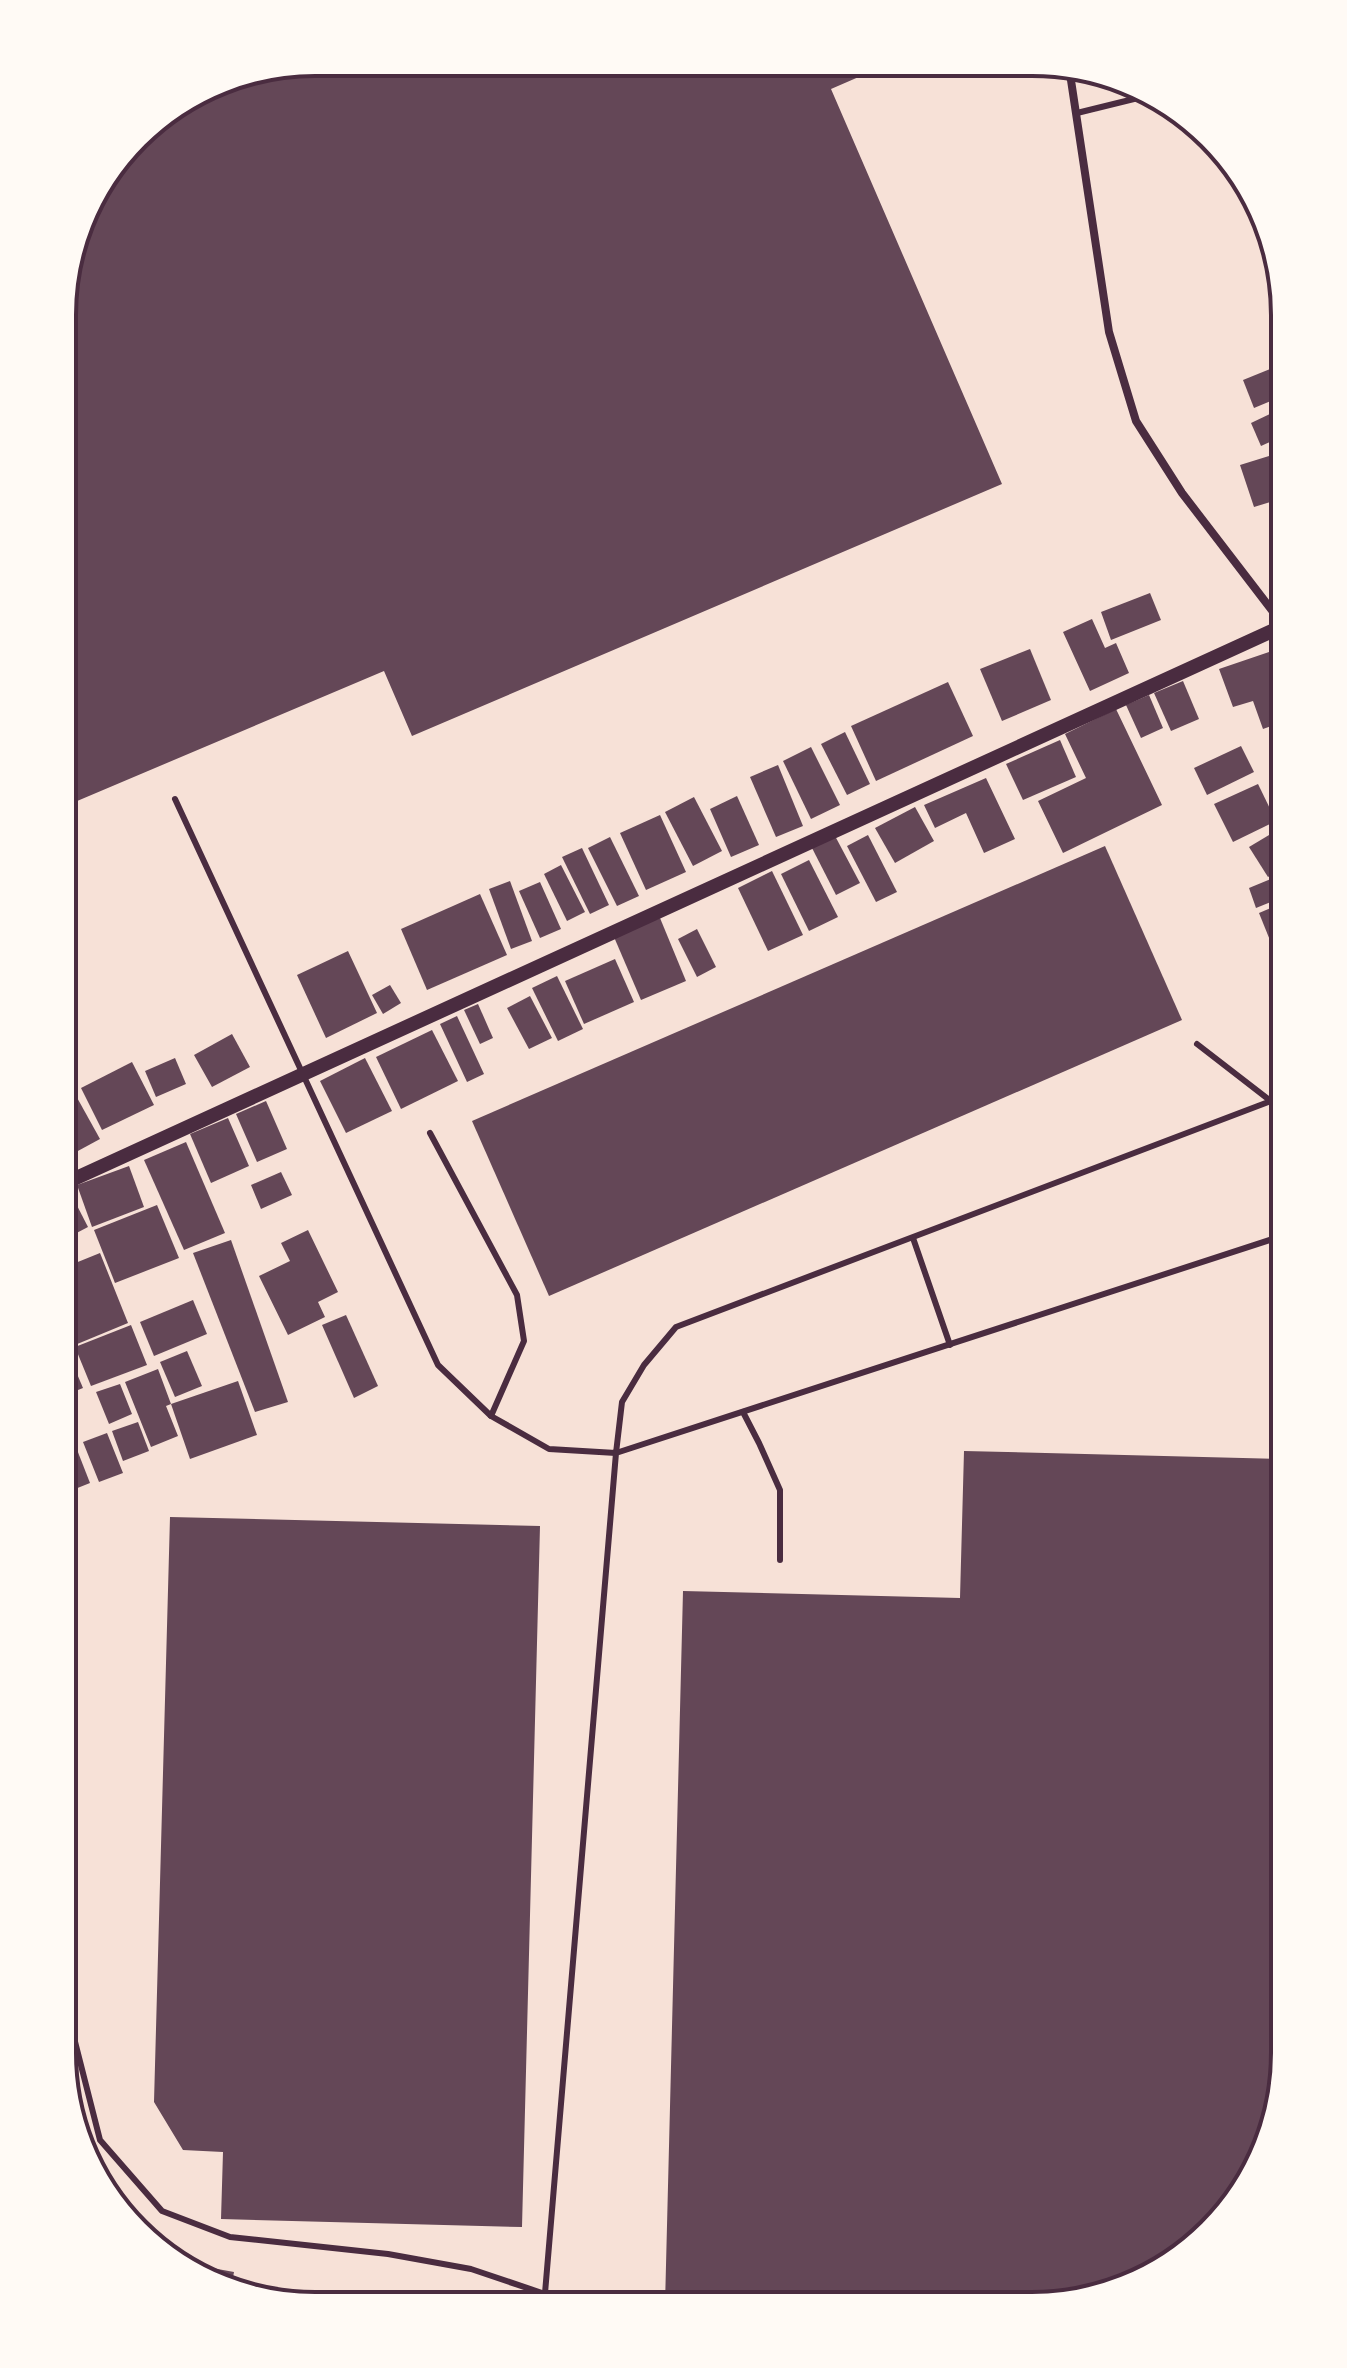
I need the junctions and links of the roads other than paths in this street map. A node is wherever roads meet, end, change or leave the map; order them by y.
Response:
1 (1071, 80) edge
2 (1133, 99) edge
3 (1077, 113) junction
4 (1271, 609) edge
5 (1271, 632) edge
6 (175, 799) dead end
7 (1197, 1044) dead end
8 (1271, 1101) joint
9 (430, 1133) dead end
10 (76, 1178) edge
11 (913, 1238) junction
12 (1270, 1240) edge
13 (950, 1345) junction
14 (743, 1412) junction
15 (491, 1416) junction
16 (616, 1453) junction
17 (780, 1560) dead end
18 (76, 2046) edge
19 (539, 2292) edge
20 (545, 2292) edge

1 - 3 street
2 - 3 lane
3 - 4 street
5 - 10 street
6 - 15 lane
7 - 8 lane
8 - 11 lane
9 - 15 lane
11 - 13 lane
11 - 16 lane
12 - 13 lane
13 - 14 lane
14 - 16 lane
14 - 17 lane
15 - 16 lane
16 - 20 lane
18 - 19 lane

